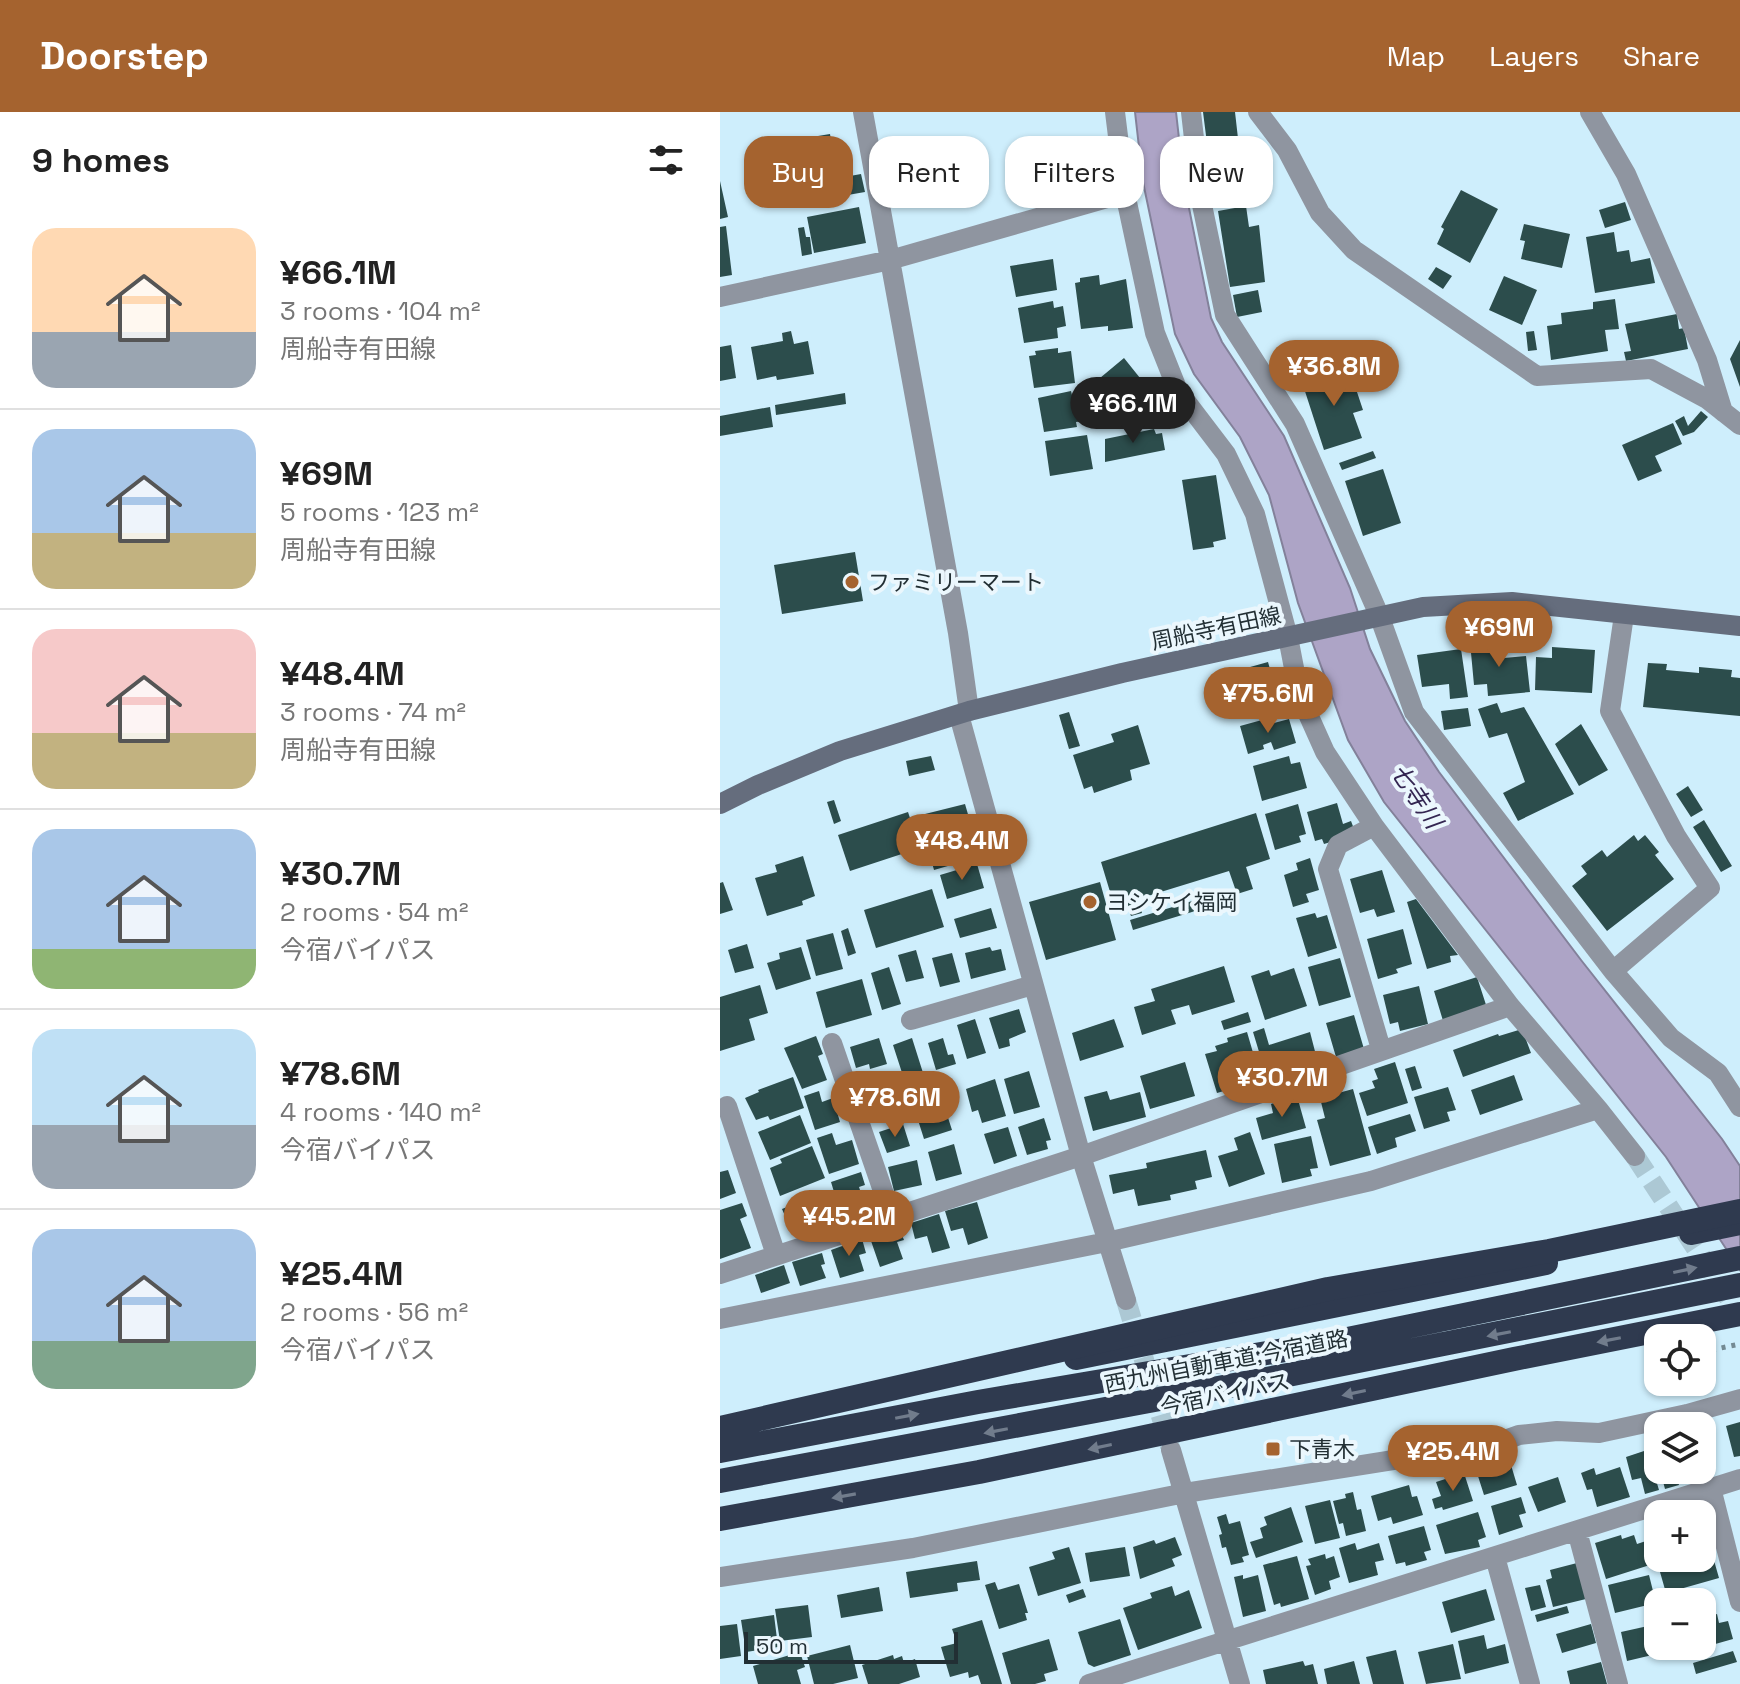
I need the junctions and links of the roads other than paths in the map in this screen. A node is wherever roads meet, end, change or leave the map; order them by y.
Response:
1 (863, 112) edge
2 (1115, 112) edge
3 (1191, 112) edge
4 (1258, 112) edge
5 (1590, 112) edge
6 (1118, 136) edge
7 (1072, 208) edge
8 (1128, 208) edge
9 (890, 260) junction
10 (720, 297) edge
11 (1723, 412) junction
12 (1740, 425) edge
13 (1379, 615) junction
14 (1624, 615) junction
15 (1740, 626) edge
16 (1288, 637) junction
17 (964, 713) junction
18 (720, 804) edge
19 (1374, 826) junction
20 (1613, 971) junction
21 (1033, 985) junction
22 (1510, 1006) junction
23 (911, 1020) dead end
24 (832, 1043) dead end
25 (1381, 1049) junction
26 (1739, 1104) edge
27 (727, 1106) dead end
28 (1598, 1109) junction
29 (1081, 1156) junction
30 (1635, 1156) tunnel mouth
31 (1740, 1211) edge
32 (892, 1217) junction
33 (1740, 1223) edge
34 (1107, 1242) junction
35 (776, 1255) junction
36 (1740, 1258) edge
37 (720, 1274) edge
38 (1740, 1285) edge
39 (1126, 1300) tunnel mouth
40 (1740, 1314) edge
41 (720, 1319) edge
42 (1740, 1399) edge
43 (720, 1418) edge
44 (720, 1428) edge
45 (1171, 1450) tunnel mouth
46 (720, 1451) edge
47 (1740, 1479) edge
48 (720, 1481) edge
49 (1711, 1488) junction
50 (1185, 1493) junction
51 (720, 1519) edge
52 (1577, 1531) junction
53 (1495, 1557) junction
54 (720, 1577) edge
55 (1740, 1602) edge
56 (1226, 1639) junction
57 (1089, 1684) edge
58 (1240, 1684) edge
59 (1530, 1684) edge
60 (1618, 1684) edge

1 - 9 street
2 - 6 street
3 - 13 street
4 - 11 street
5 - 11 street
7 - 9 street
8 - 16 street
9 - 10 street
9 - 17 street
11 - 12 street
13 - 14 main road, 周船寺有田線
13 - 16 main road, 周船寺有田線
13 - 20 street
14 - 15 main road, 周船寺有田線
14 - 20 street
16 - 17 main road, 周船寺有田線
16 - 19 street
17 - 18 main road, 周船寺有田線
17 - 21 street
19 - 22 street
19 - 25 street
20 - 26 street
21 - 23 street
21 - 29 street
22 - 25 street
22 - 28 street
24 - 32 street
25 - 29 street
27 - 35 street
28 - 30 street
28 - 34 street
29 - 32 street
29 - 34 street
31 - 44 highway, bridge
32 - 35 street
33 - 43 highway
34 - 39 street
34 - 41 street
35 - 37 street
46 -> 36 highway, 西九州自動車道;今宿道路, bridge
38 -> 48 highway, 西九州自動車道;今宿道路, bridge
40 -> 51 highway, 今宿バイパス
42 - 50 street
45 - 50 street
47 - 49 street
49 - 52 street
49 - 55 street
50 - 54 street
50 - 56 street
52 - 53 street
52 - 60 street
53 - 56 street
53 - 59 street
56 - 57 street
56 - 58 street

